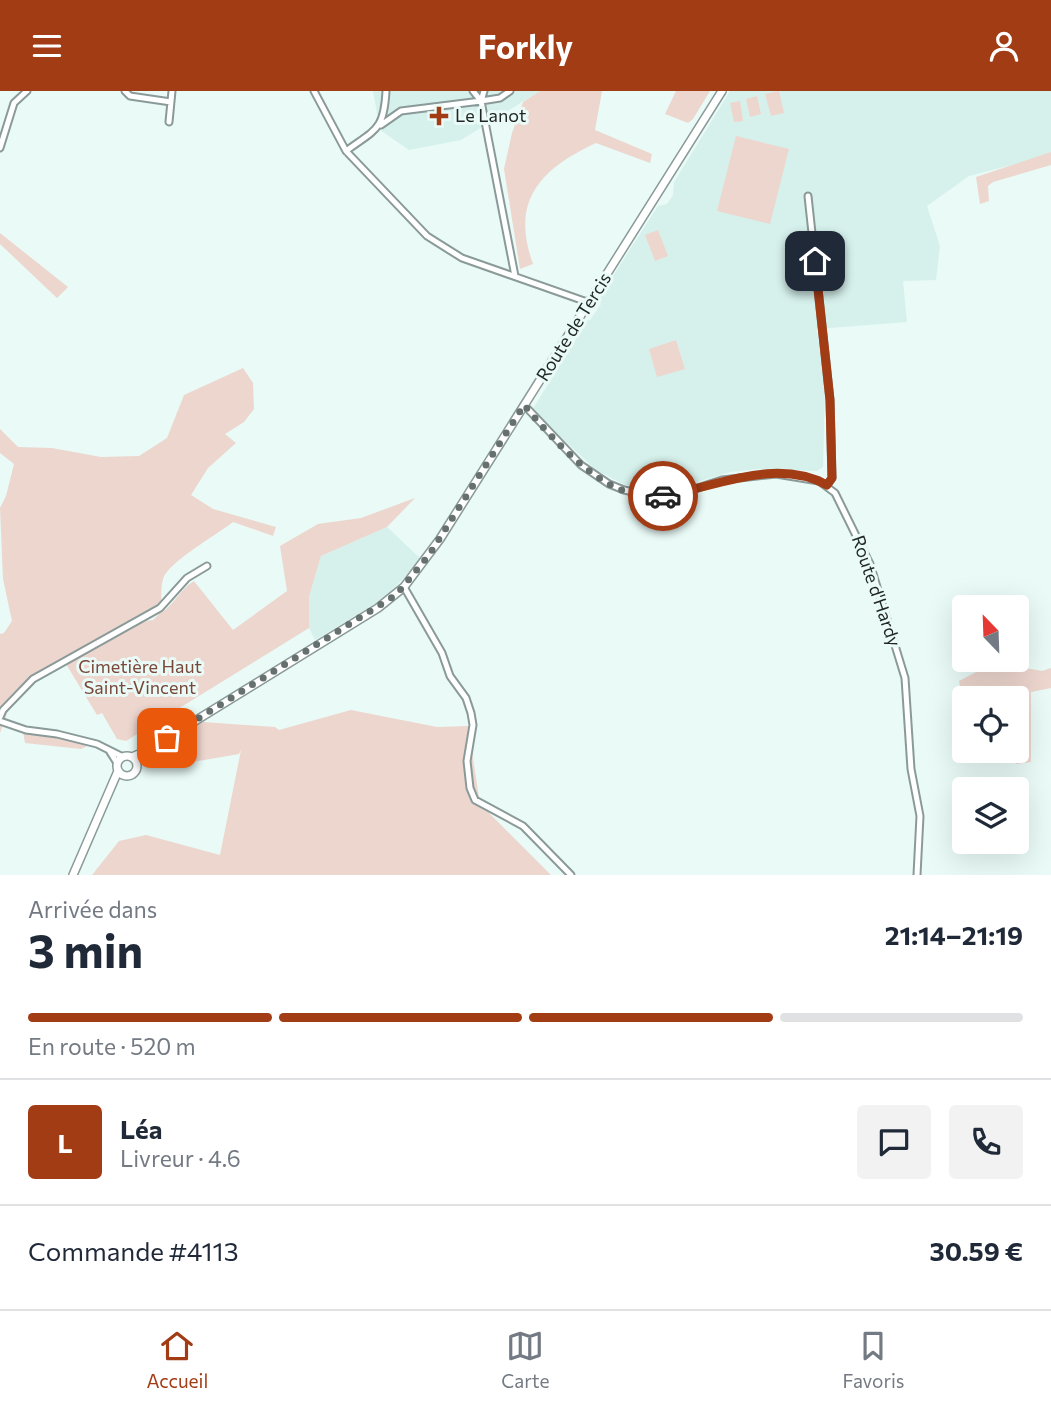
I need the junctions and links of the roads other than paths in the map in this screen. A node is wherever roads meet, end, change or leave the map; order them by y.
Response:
1 (27, 91) edge
2 (125, 91) edge
3 (172, 91) edge
4 (314, 91) edge
5 (386, 91) edge
6 (473, 91) edge
7 (484, 91) edge
8 (510, 91) edge
9 (722, 91) edge
10 (481, 101) junction
11 (171, 102) junction
12 (169, 122) dead end
13 (381, 125) junction
14 (0, 148) edge
15 (346, 151) junction
16 (808, 196) dead end
17 (515, 276) junction
18 (590, 303) junction
19 (524, 405) junction
20 (827, 485) junction
21 (207, 566) dead end
22 (404, 587) junction
23 (0, 719) edge
24 (125, 765) junction
25 (73, 875) edge
26 (571, 875) edge
27 (917, 875) edge

1 - 14 street
2 - 11 street
3 - 11 street
4 - 15 street
5 - 13 street
6 - 10 street
7 - 10 street
8 - 10 street
9 - 18 main road, Route de Tercis
10 - 13 street
10 - 17 street
11 - 12 street
13 - 15 street
15 - 17 street
16 - 20 street
17 - 18 street
18 - 19 main road, Route de Tercis
19 - 20 street
19 - 22 main road, Route de Tercis
20 - 27 street, Route d'Hardy
21 - 23 street
22 - 24 main road, Route de Tercis
22 - 26 street
23 - 24 street
24 - 25 main road

